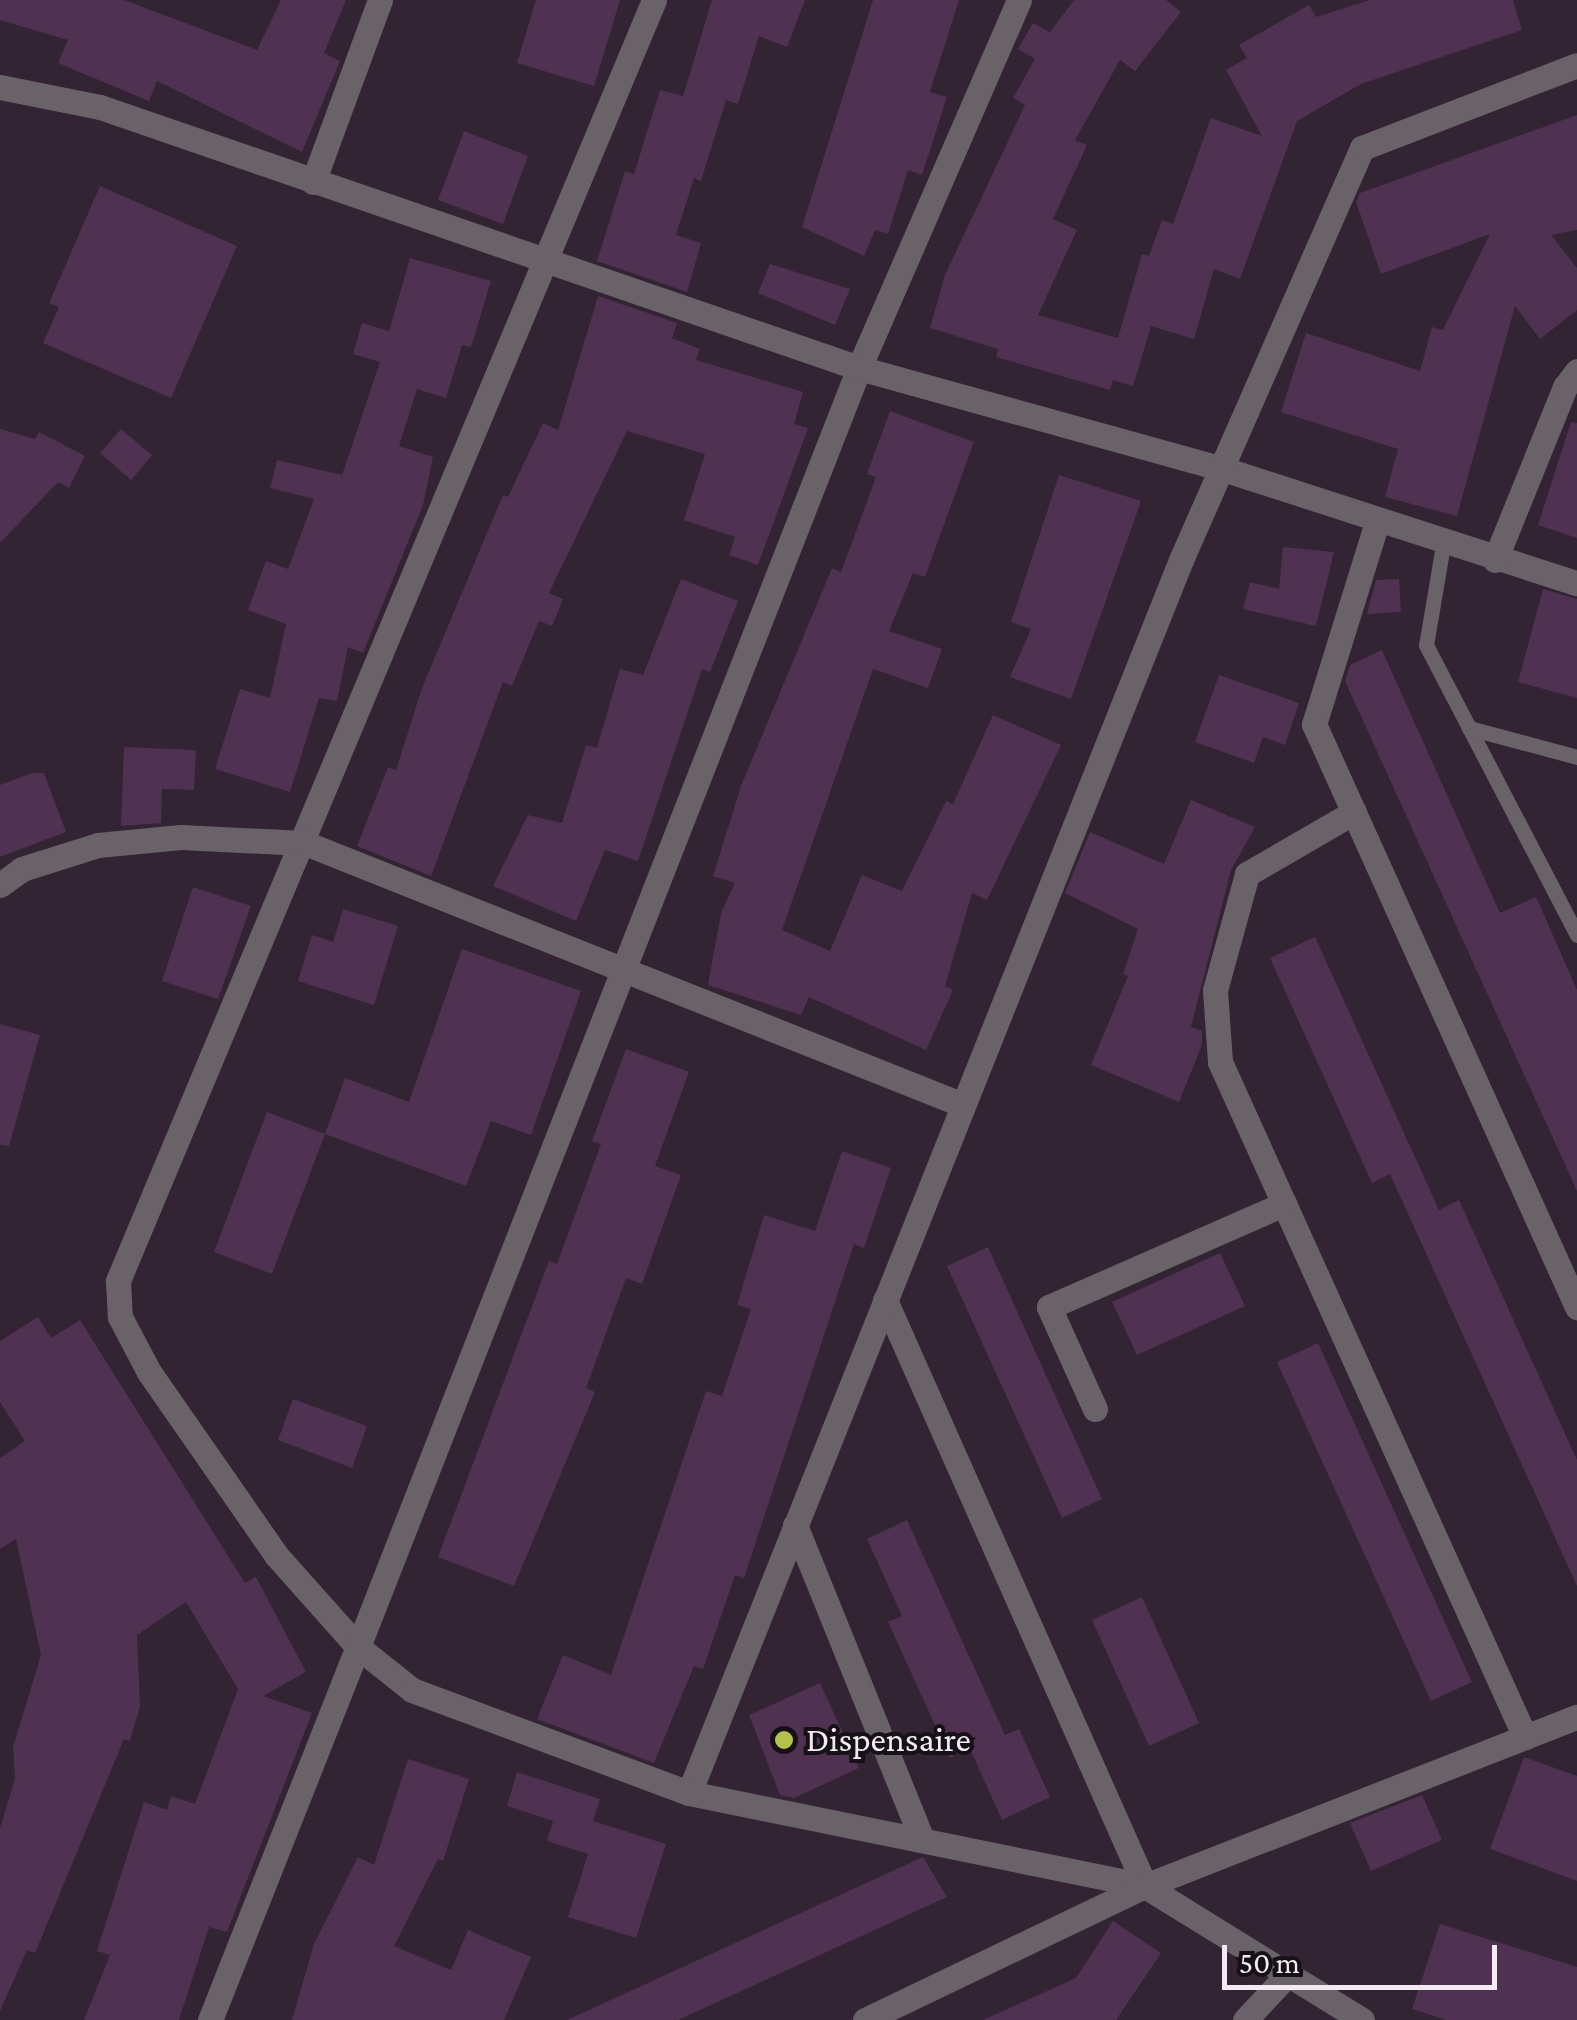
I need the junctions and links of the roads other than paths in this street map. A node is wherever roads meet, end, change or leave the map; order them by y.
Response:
1 (380, 0) edge
2 (654, 0) edge
3 (1019, 0) edge
4 (1577, 64) edge
5 (0, 87) edge
6 (313, 182) junction
7 (540, 263) junction
8 (859, 368) junction
9 (1577, 372) edge
10 (1220, 468) junction
11 (1377, 522) junction
12 (1443, 545) junction
13 (1496, 560) junction
14 (1577, 583) edge
15 (1469, 728) junction
16 (1577, 757) edge
17 (1354, 812) junction
18 (304, 843) junction
19 (0, 884) edge
20 (1577, 935) edge
21 (620, 973) junction
22 (962, 1105) junction
23 (1284, 1204) junction
24 (885, 1300) junction
25 (1577, 1307) edge
26 (1094, 1409) dead end
27 (795, 1525) junction
28 (358, 1647) junction
29 (1577, 1717) edge
30 (1525, 1737) junction
31 (689, 1792) junction
32 (922, 1840) junction
33 (1145, 1886) junction
34 (1288, 1974) junction
35 (210, 2020) edge
36 (864, 2020) edge
37 (1246, 2020) edge
38 (1362, 2020) edge

1 - 6 street
2 - 7 street
3 - 8 street
4 - 10 street
5 - 6 street
6 - 7 street
7 - 8 street
7 - 18 street
8 - 10 street
8 - 21 street
9 - 13 street
10 - 11 street
10 - 22 street
11 - 12 street
11 - 17 street
12 - 13 street
12 - 15 lane
13 - 14 street
15 - 16 lane
15 - 20 lane
17 - 23 street
17 - 25 street
18 - 19 street
18 - 21 street
18 - 28 street
21 - 22 street
21 - 28 street
22 - 24 street
23 - 26 street
23 - 30 street
24 - 27 street
24 - 33 street
27 - 31 street
27 - 32 street
28 - 31 street
28 - 35 street
29 - 30 street
30 - 33 street
31 - 32 street
32 - 33 street
33 - 34 street
33 - 36 street
34 - 37 street
34 - 38 street

